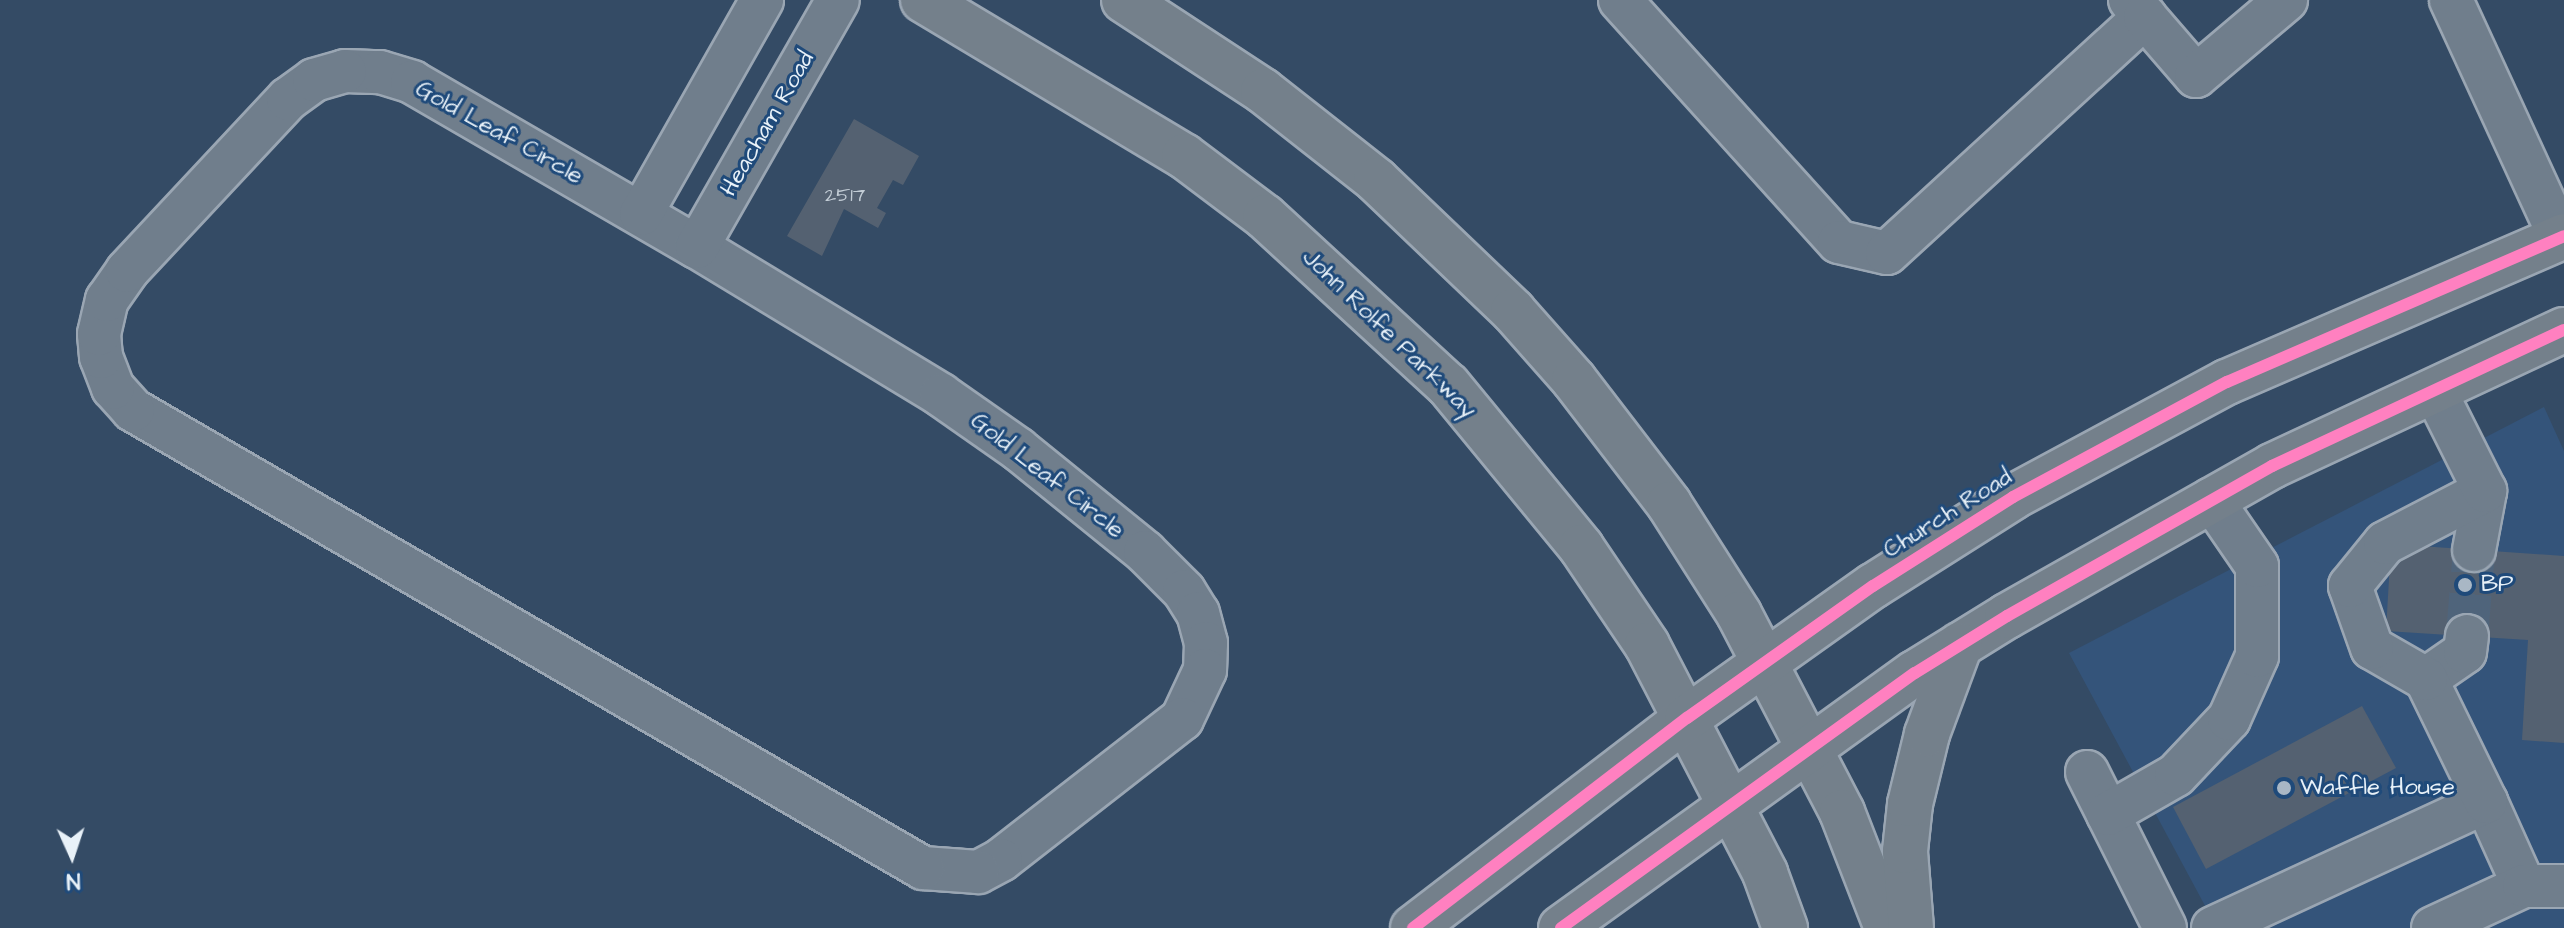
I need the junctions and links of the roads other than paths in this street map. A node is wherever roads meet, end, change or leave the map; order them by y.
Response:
1 (762, 0) edge
2 (838, 0) edge
3 (923, 0) edge
4 (1124, 0) edge
5 (1620, 0) edge
6 (2286, 0) edge
7 (2451, 0) edge
8 (2138, 8) edge
9 (641, 214) junction
10 (2562, 236) edge
11 (697, 247) junction
12 (2564, 330) edge
13 (2435, 391) junction
14 (2485, 491) junction
15 (2211, 499) junction
16 (2474, 550) tunnel mouth
17 (2467, 636) tunnel mouth
18 (1960, 645) junction
19 (1766, 663) junction
20 (2426, 679) junction
21 (1687, 718) junction
22 (1811, 746) junction
23 (2087, 772) dead end
24 (2486, 802) junction
25 (1731, 803) junction
26 (2108, 814) junction
27 (2544, 886) edge
28 (1413, 928) edge
29 (1561, 928) edge
30 (1785, 928) edge
31 (1887, 928) edge
32 (1911, 928) edge
33 (2165, 928) edge
34 (2213, 928) edge
35 (2433, 928) edge

1 - 9 street
2 - 11 street, Heacham Road
3 - 21 main road, John Rolfe Parkway
4 - 19 main road
5 - 8 street
6 - 8 street
7 - 10 street
9 - 11 street, Gold Leaf Circle
9 - 11 street, Gold Leaf Circle
10 - 19 main road, Church Road
12 - 13 main road
13 - 14 street
13 - 15 main road
14 - 16 street
14 - 20 street
15 - 18 main road
15 - 26 street
17 - 20 street
18 - 22 main road
18 - 32 main road
19 - 21 main road, Church Road
19 - 22 main road
20 - 24 street
21 - 25 main road, John Rolfe Parkway
21 - 28 main road, Church Road
22 - 25 main road
22 - 31 main road
23 - 26 street
24 - 27 street
24 - 34 street
25 - 29 main road
25 - 30 main road, John Rolfe Parkway
26 - 33 street
27 - 35 street

